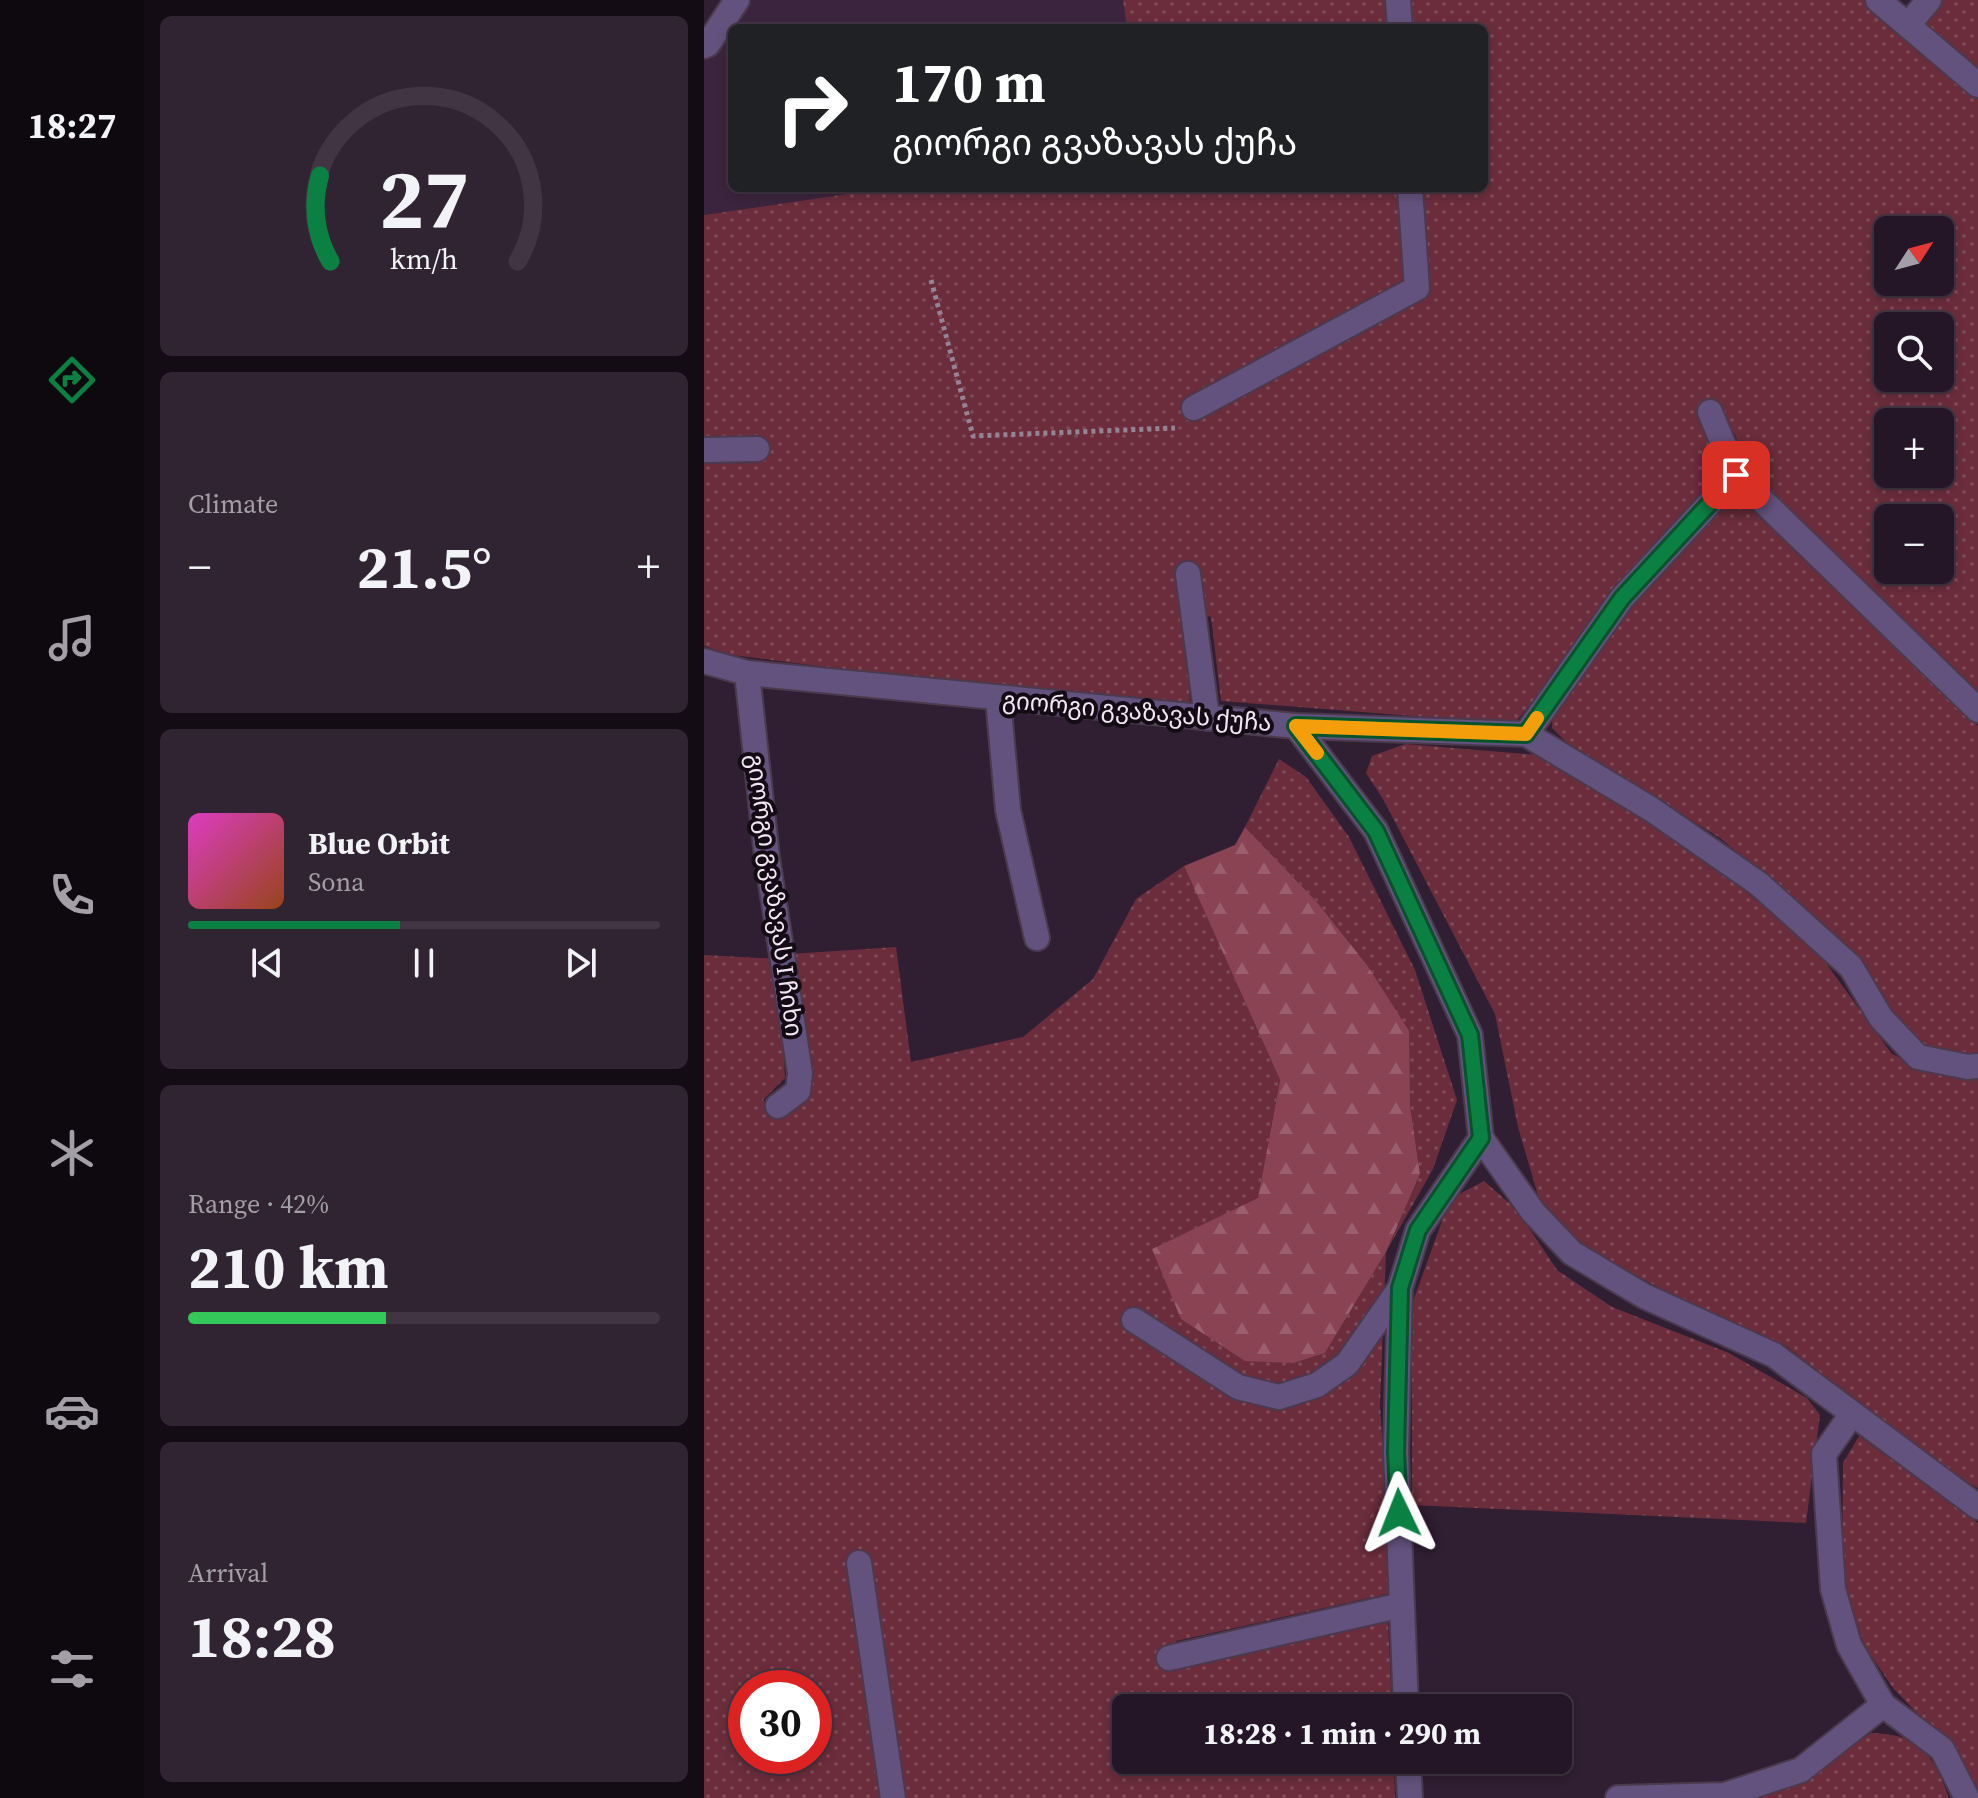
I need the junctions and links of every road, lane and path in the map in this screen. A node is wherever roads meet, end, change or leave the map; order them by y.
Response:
1 (737, 0) edge
2 (1398, 0) edge
3 (1878, 0) edge
4 (1929, 0) edge
5 (1400, 24) edge
6 (1908, 25) junction
7 (704, 46) edge
8 (1978, 85) edge
9 (1410, 192) edge
10 (931, 280) dead end
11 (1194, 408) joint
12 (1710, 412) dead end
13 (757, 449) dead end
14 (704, 450) edge
15 (1736, 475) junction
16 (1188, 574) dead end
17 (704, 661) edge
18 (747, 673) junction
19 (998, 698) junction
20 (1978, 710) edge
21 (1207, 718) junction
22 (1296, 726) junction
23 (1526, 734) junction
24 (1037, 938) dead end
25 (1978, 1066) edge
26 (778, 1106) dead end
27 (1481, 1138) junction
28 (1400, 1288) junction
29 (1134, 1320) dead end
30 (1852, 1414) junction
31 (1978, 1507) edge
32 (859, 1563) dead end
33 (1402, 1605) junction
34 (1169, 1658) dead end
35 (1405, 1694) edge
36 (1883, 1705) junction
37 (1409, 1774) edge
38 (893, 1798) edge
39 (1410, 1798) edge
40 (1618, 1798) edge
41 (1967, 1798) edge

1 - 7 street
2 - 5 street
3 - 6 street
4 - 6 street
6 - 8 street
9 - 11 street
10 - 11 path
12 - 15 street
13 - 14 street
15 - 20 street
15 - 23 street
16 - 21 street
17 - 18 street, გიორგი გვაზავას ქუჩა
18 - 19 street, გიორგი გვაზავას ქუჩა
18 - 26 street, გიორგი გვაზავას I ჩიხი
19 - 21 street, გიორგი გვაზავას ქუჩა
19 - 24 street
21 - 22 street, გიორგი გვაზავას ქუჩა
22 - 23 street, გიორგი გვაზავას ქუჩა
22 - 27 street
23 - 25 street, გიორგი გვაზავას ქუჩა
27 - 28 street
27 - 30 street
28 - 29 street
28 - 33 street
30 - 31 street
30 - 36 street
32 - 38 street
33 - 34 street
33 - 35 street
36 - 40 street
36 - 41 street
37 - 39 street

